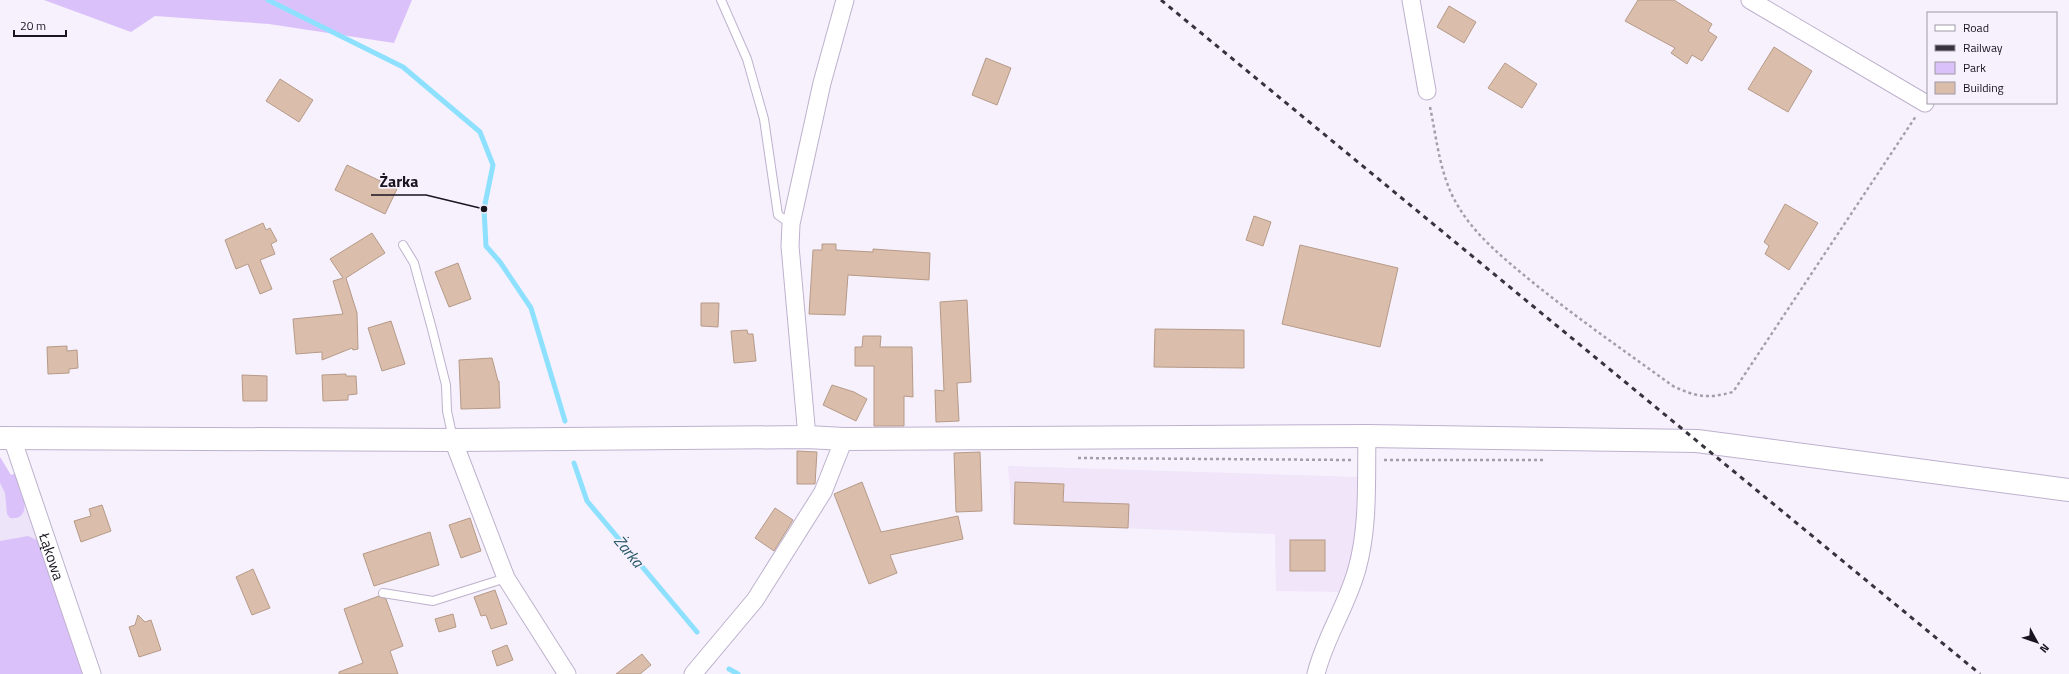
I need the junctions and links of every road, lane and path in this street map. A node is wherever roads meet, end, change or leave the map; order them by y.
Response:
1 (721, 0) edge
2 (845, 0) edge
3 (1410, 0) edge
4 (1750, 0) edge
5 (1427, 91) joint
6 (1925, 103) joint
7 (791, 224) junction
8 (404, 245) dead end
9 (1367, 436) junction
10 (807, 437) junction
11 (6, 438) edge
12 (844, 439) junction
13 (453, 440) junction
14 (2069, 490) edge
15 (506, 578) junction
16 (383, 592) dead end
17 (92, 674) edge
18 (567, 674) edge
19 (693, 674) edge
20 (1316, 674) edge

1 - 7 lane
2 - 7 street
3 - 5 street
4 - 6 street
5 - 6 path
7 - 10 street
8 - 13 lane
9 - 12 main road
9 - 14 main road
9 - 20 street
10 - 12 main road
10 - 13 main road
11 - 13 main road
11 - 17 street, Łąkowa
12 - 19 street
13 - 15 street
15 - 16 lane
15 - 18 street

